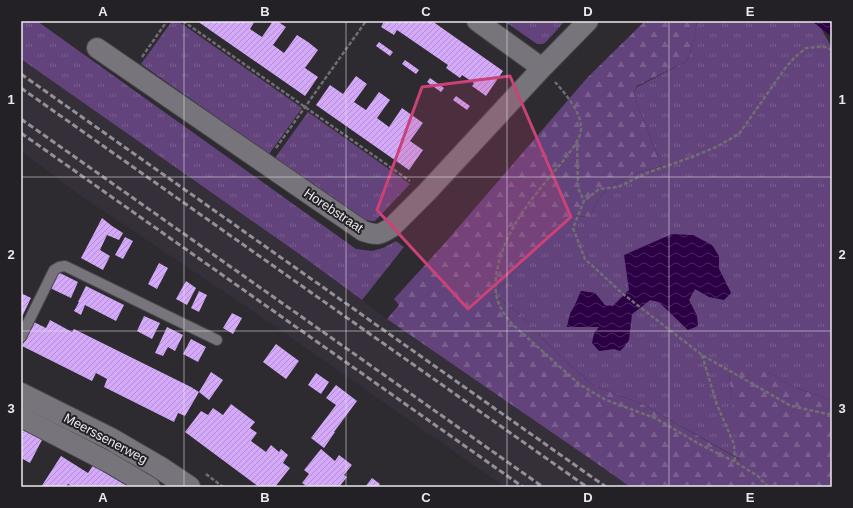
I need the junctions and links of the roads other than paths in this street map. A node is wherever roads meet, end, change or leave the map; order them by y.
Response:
1 (477, 21) edge
2 (588, 21) edge
3 (97, 48) dead end
4 (542, 68) junction
5 (21, 337) edge
6 (217, 340) dead end
7 (21, 394) edge
8 (21, 417) edge
9 (150, 487) edge
10 (189, 487) edge

1 - 4 street
2 - 4 street, Horebstraat
3 - 4 street, Horebstraat
5 - 6 lane
7 - 10 street, Meerssenerweg
8 - 9 street, Meerssenerweg

